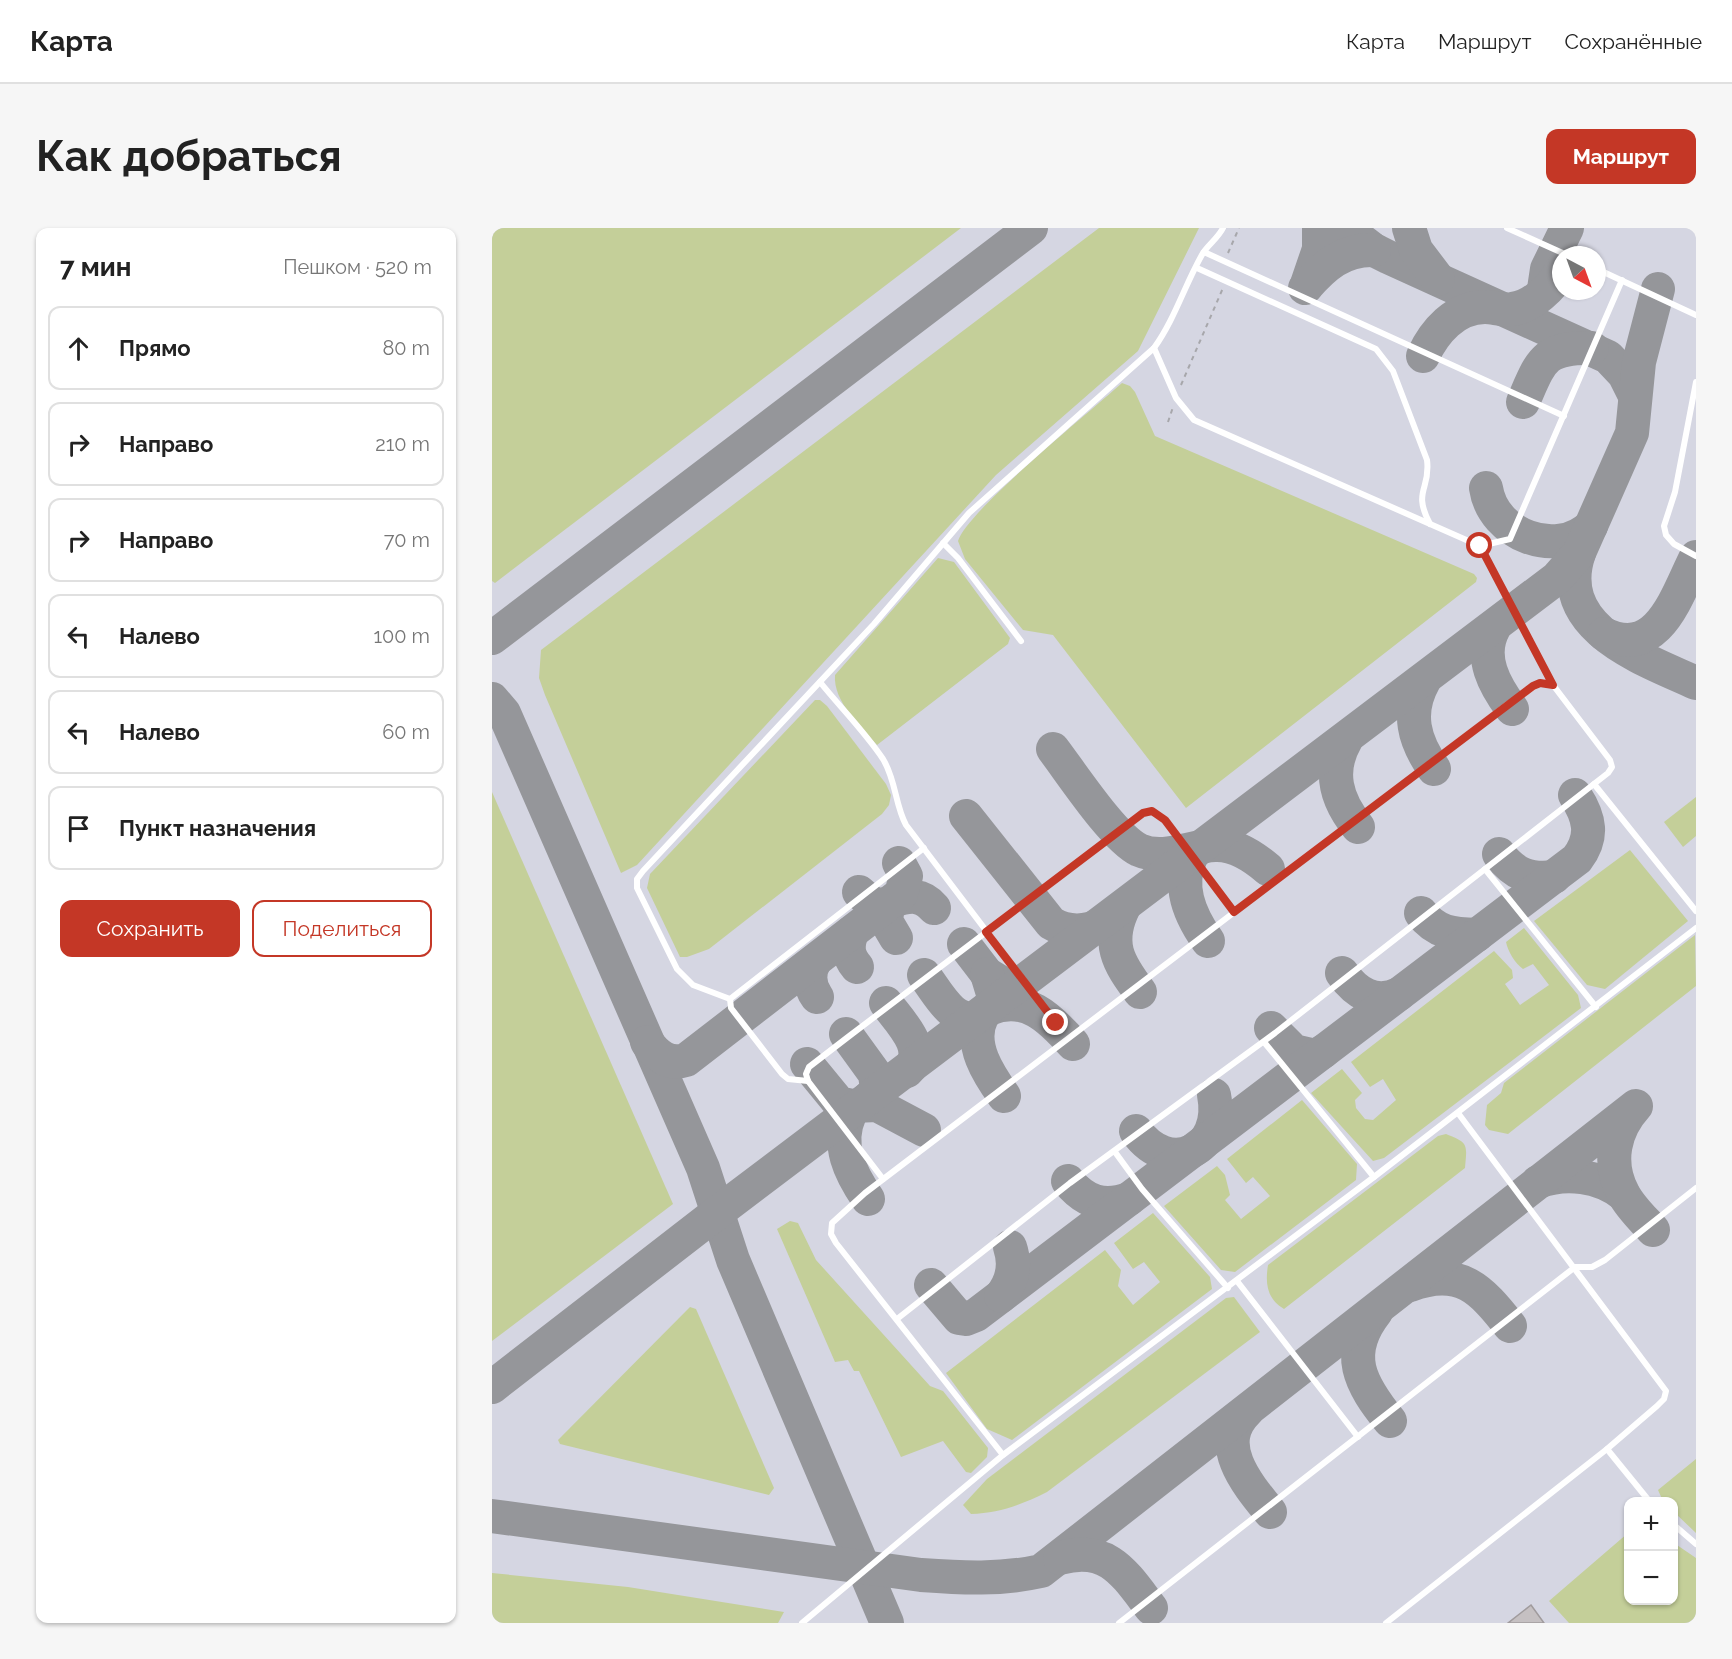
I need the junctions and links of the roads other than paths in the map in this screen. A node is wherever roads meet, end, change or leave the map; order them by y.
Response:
1 (1223, 228) edge
2 (1507, 228) edge
3 (1552, 248) edge
4 (1204, 252) junction
5 (1197, 268) junction
6 (1606, 273) edge
7 (1622, 280) junction
8 (1696, 315) edge
9 (1154, 348) junction
10 (1696, 382) edge
11 (1564, 416) junction
12 (1430, 524) junction
13 (943, 543) junction
14 (1480, 546) junction
15 (1696, 556) edge
16 (1021, 641) dead end
17 (820, 682) junction
18 (1553, 685) junction
19 (1594, 784) junction
20 (924, 848) junction
21 (1485, 869) junction
22 (1696, 911) edge
23 (1234, 912) junction
24 (1696, 928) edge
25 (986, 932) junction
26 (730, 999) junction
27 (1596, 1007) junction
28 (1056, 1023) dead end
29 (1264, 1042) junction
30 (808, 1081) junction
31 (1458, 1113) junction
32 (1114, 1152) junction
33 (1374, 1178) junction
34 (883, 1179) junction
35 (1696, 1188) edge
36 (1575, 1267) junction
37 (1237, 1281) junction
38 (1228, 1288) junction
39 (897, 1319) junction
40 (1358, 1437) junction
41 (1607, 1449) junction
42 (1004, 1455) junction
43 (1646, 1497) edge
44 (1678, 1528) edge
45 (1696, 1544) edge
46 (802, 1623) edge
47 (1119, 1623) edge
48 (1386, 1623) edge

1 - 4 lane
2 - 3 lane
4 - 5 lane
4 - 11 lane
5 - 9 lane
5 - 12 lane
6 - 7 lane
7 - 8 lane
7 - 11 lane
9 - 12 lane
9 - 13 lane
10 - 15 lane
11 - 14 lane
12 - 14 lane
13 - 16 lane
13 - 17 lane
14 - 18 lane
17 - 20 lane
17 - 26 lane
18 - 19 lane
18 - 23 lane
19 - 21 lane
19 - 22 lane
20 - 25 lane
20 - 26 lane
21 - 27 lane
21 - 29 lane
23 - 25 lane
23 - 34 lane
24 - 27 lane
25 - 28 lane
25 - 30 lane
26 - 30 lane
27 - 31 lane
29 - 32 lane
29 - 33 lane
30 - 34 lane
31 - 33 lane
31 - 36 lane
32 - 38 lane
32 - 39 lane
33 - 37 lane
34 - 39 lane
35 - 36 lane
36 - 40 lane
36 - 41 lane
37 - 38 lane
37 - 40 lane
38 - 42 lane
39 - 42 lane
40 - 47 lane
41 - 43 lane
41 - 48 lane
42 - 46 lane
44 - 45 lane

